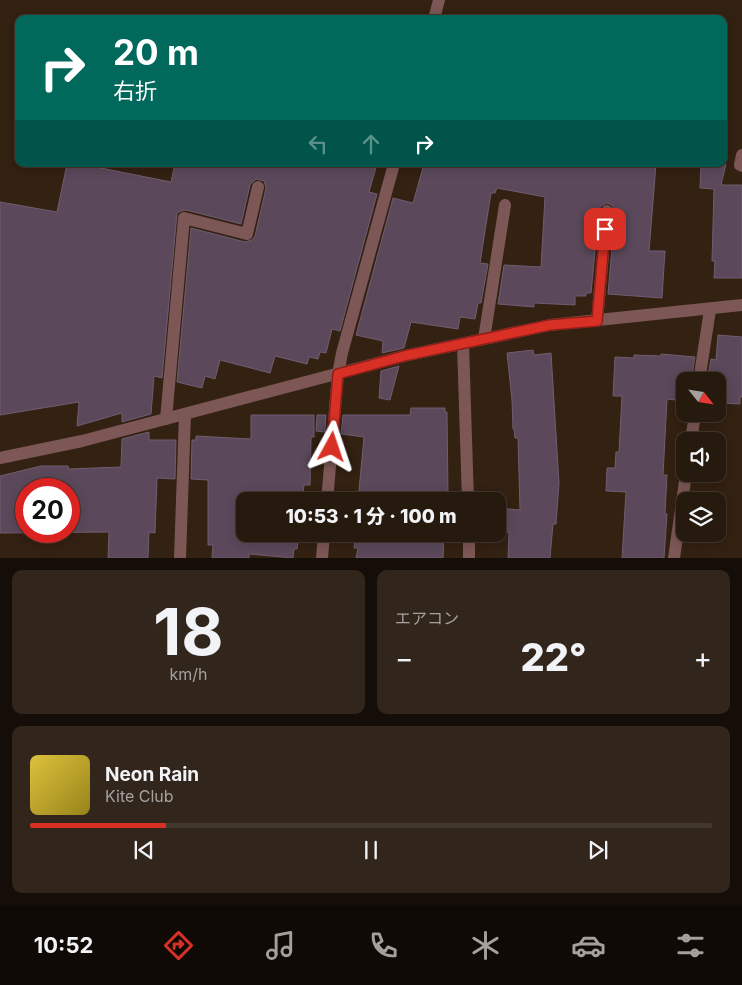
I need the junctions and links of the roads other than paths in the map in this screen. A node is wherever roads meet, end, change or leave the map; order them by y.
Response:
1 (439, 0) edge
2 (435, 15) edge
3 (742, 155) edge
4 (742, 166) edge
5 (393, 167) edge
6 (258, 187) dead end
7 (505, 205) dead end
8 (607, 211) dead end
9 (742, 305) edge
10 (710, 310) junction
11 (597, 321) junction
12 (484, 339) junction
13 (463, 344) junction
14 (700, 372) edge
15 (338, 374) junction
16 (185, 414) junction
17 (166, 419) junction
18 (0, 458) edge
19 (685, 482) edge
20 (328, 492) edge
21 (468, 492) edge
22 (323, 542) edge
23 (469, 542) edge
24 (180, 558) edge
25 (322, 558) edge
26 (469, 558) edge
27 (674, 558) edge

1 - 2 street
3 - 4 street
5 - 15 street
6 - 17 street
7 - 12 street
8 - 11 street
9 - 10 street
10 - 11 street
10 - 14 street
11 - 12 street
12 - 13 street
13 - 15 street
13 - 21 street
15 - 16 street
15 - 20 street
16 - 17 street
16 - 24 street
17 - 18 street
19 - 27 street
22 - 25 street
23 - 26 street

